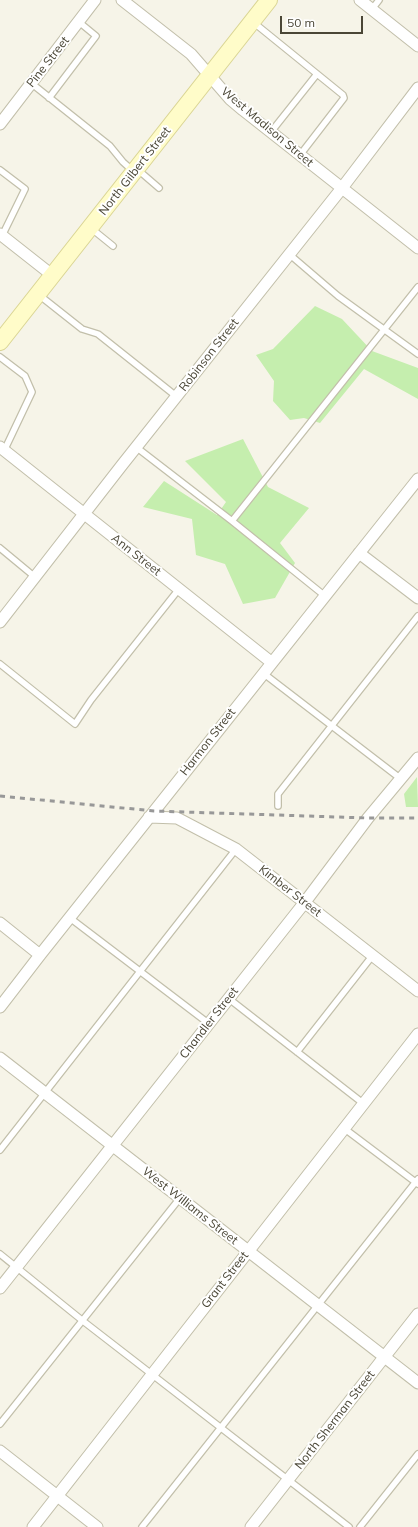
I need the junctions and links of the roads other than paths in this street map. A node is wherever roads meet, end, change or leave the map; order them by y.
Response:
1 (95, 0) edge
2 (122, 0) edge
3 (270, 0) edge
4 (360, 0) edge
5 (379, 0) edge
6 (372, 9) junction
7 (79, 22) junction
8 (253, 22) junction
9 (418, 46) edge
10 (317, 74) junction
11 (210, 77) junction
12 (31, 83) junction
13 (416, 93) edge
14 (49, 98) junction
15 (0, 124) edge
16 (271, 132) junction
17 (300, 155) junction
18 (0, 170) edge
19 (136, 171) junction
20 (159, 188) dead end
21 (342, 188) junction
22 (90, 228) junction
23 (1, 235) edge
24 (114, 246) dead end
25 (418, 248) edge
26 (289, 254) junction
27 (52, 275) junction
28 (418, 287) edge
29 (37, 294) junction
30 (383, 330) junction
31 (0, 342) edge
32 (418, 354) edge
33 (0, 357) edge
34 (176, 396) junction
35 (136, 447) junction
36 (2, 449) edge
37 (418, 479) edge
38 (84, 514) junction
39 (232, 521) junction
40 (0, 548) edge
41 (359, 553) junction
42 (35, 577) junction
43 (179, 589) junction
44 (325, 596) junction
45 (418, 598) edge
46 (418, 616) edge
47 (0, 622) edge
48 (271, 662) junction
49 (0, 664) edge
50 (263, 673) junction
51 (331, 725) junction
52 (418, 758) edge
53 (401, 779) junction
54 (278, 806) dead end
55 (149, 817) junction
56 (236, 849) junction
57 (305, 902) junction
58 (70, 918) junction
59 (0, 923) edge
60 (40, 955) junction
61 (373, 955) junction
62 (140, 971) junction
63 (418, 991) edge
64 (228, 998) junction
65 (0, 1007) edge
66 (208, 1023) junction
67 (418, 1034) edge
68 (297, 1052) junction
69 (0, 1058) edge
70 (44, 1093) junction
71 (364, 1104) junction
72 (345, 1129) junction
73 (112, 1146) junction
74 (0, 1150) edge
75 (417, 1182) edge
76 (180, 1198) junction
77 (248, 1251) junction
78 (0, 1254) edge
79 (16, 1267) junction
80 (0, 1288) edge
81 (319, 1305) junction
82 (418, 1314) edge
83 (83, 1321) junction
84 (385, 1356) junction
85 (153, 1374) junction
86 (418, 1383) edge
87 (0, 1424) edge
88 (220, 1427) junction
89 (0, 1451) edge
90 (418, 1454) edge
91 (288, 1480) junction
92 (58, 1497) junction
93 (33, 1527) edge
94 (97, 1527) edge
95 (142, 1527) edge
96 (251, 1527) edge
97 (349, 1527) edge
98 (360, 1527) edge

1 - 7 street, Pine Street
2 - 11 street, West Madison Street
3 - 8 main road, North Gilbert Street
4 - 6 street
5 - 6 lane
6 - 9 street
7 - 12 street, Pine Street
7 - 14 lane
8 - 10 lane
8 - 11 main road, North Gilbert Street
10 - 16 lane
10 - 17 lane
11 - 16 street, West Madison Street
11 - 19 main road, North Gilbert Street
12 - 14 lane
12 - 15 street, Pine Street
13 - 21 street, Robinson Street
14 - 19 lane
16 - 17 street, West Madison Street
17 - 21 street, West Madison Street
18 - 23 lane
19 - 20 lane
19 - 22 main road, North Gilbert Street
21 - 25 street, West Madison Street
21 - 26 street, Robinson Street
22 - 24 lane
22 - 27 main road, North Gilbert Street
23 - 27 street
26 - 30 lane
26 - 34 street, Robinson Street
27 - 29 main road, North Gilbert Street
28 - 30 lane
29 - 31 main road, North Gilbert Street
29 - 34 lane
30 - 32 lane
30 - 39 lane
33 - 36 lane
34 - 35 street, Robinson Street
35 - 38 street, Robinson Street
35 - 39 lane
36 - 38 street, Ann Street
37 - 41 street, Harmon Street
38 - 42 street, Robinson Street
38 - 43 street, Ann Street
39 - 44 lane
40 - 42 lane
41 - 44 street, Harmon Street
41 - 45 street
42 - 47 street, Robinson Street
43 - 48 street, Ann Street
43 - 49 lane
44 - 48 street, Harmon Street
46 - 51 lane
48 - 50 street, Harmon Street
50 - 51 lane
50 - 55 street, Harmon Street
51 - 53 lane
51 - 54 lane
52 - 53 street, Chandler Street
53 - 57 street, Chandler Street
55 - 56 street, Kimber Street
55 - 58 street, Harmon Street
56 - 57 street, Kimber Street
56 - 62 lane
57 - 61 street, Kimber Street
57 - 64 street, Chandler Street
58 - 60 street, Harmon Street
58 - 62 lane
59 - 60 street
60 - 65 street, Harmon Street
61 - 63 street, Kimber Street
61 - 68 lane
62 - 66 lane
62 - 70 lane
64 - 66 street, Chandler Street
64 - 68 lane
66 - 73 street, Chandler Street
67 - 71 street, Grant Street
68 - 71 lane
69 - 70 street, West Williams Street
70 - 73 street, West Williams Street
70 - 74 lane
71 - 72 street, Grant Street
72 - 75 lane
72 - 77 street, Grant Street
73 - 76 street, West Williams Street
73 - 79 street, Chandler Street
75 - 81 lane
76 - 77 street, West Williams Street
76 - 83 lane
77 - 81 street, West Williams Street
77 - 85 street, Grant Street
78 - 79 lane
79 - 80 street, Chandler Street
79 - 83 lane
81 - 84 street, West Williams Street
81 - 88 lane
82 - 84 street, North Sherman Street
83 - 85 lane
83 - 87 lane
84 - 86 street, West Williams Street
84 - 91 street, North Sherman Street
85 - 88 lane
85 - 92 street, Grant Street
88 - 91 lane
88 - 95 lane
89 - 92 street
90 - 98 lane
91 - 96 street, North Sherman Street
91 - 97 lane
92 - 93 street, Grant Street
92 - 94 street

